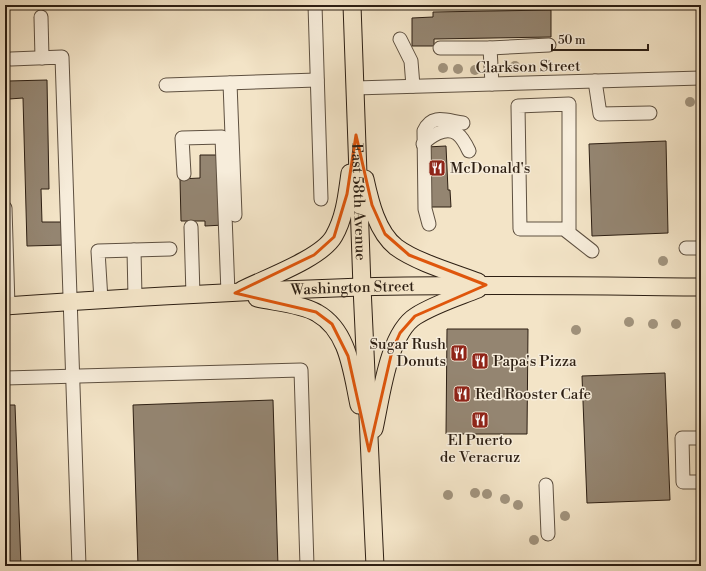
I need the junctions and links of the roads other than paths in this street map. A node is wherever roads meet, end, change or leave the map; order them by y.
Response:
1 (315, 5) edge
2 (352, 5) edge
3 (41, 17) dead end
4 (400, 39) dead end
5 (549, 46) dead end
6 (440, 48) dead end
7 (490, 48) junction
8 (42, 58) junction
9 (11, 59) dead end
10 (701, 78) edge
11 (318, 80) junction
12 (595, 81) junction
13 (230, 83) junction
14 (492, 84) junction
15 (166, 85) dead end
16 (413, 86) junction
17 (355, 88) junction
18 (650, 113) dead end
19 (462, 123) dead end
20 (356, 135) junction
21 (423, 144) junction
22 (469, 151) dead end
23 (184, 174) dead end
24 (321, 199) dead end
25 (5, 208) edge
26 (234, 215) dead end
27 (429, 224) dead end
28 (191, 227) dead end
29 (569, 233) junction
30 (686, 248) dead end
31 (701, 248) edge
32 (170, 249) dead end
33 (134, 250) junction
34 (592, 251) dead end
35 (6, 259) edge
36 (486, 286) junction
37 (362, 287) junction
38 (701, 288) edge
39 (232, 293) junction
40 (193, 295) junction
41 (135, 297) junction
42 (101, 300) junction
43 (72, 302) junction
44 (6, 306) edge
45 (74, 376) junction
46 (5, 378) edge
47 (701, 438) edge
48 (369, 451) junction
49 (701, 482) edge
50 (546, 485) dead end
51 (548, 534) dead end
52 (79, 566) edge
53 (307, 566) edge
54 (375, 566) edge

1 - 11 street
2 - 17 main road, East 58th Avenue
3 - 8 street
4 - 16 street
5 - 7 street
6 - 7 street
7 - 14 street
8 - 9 street
8 - 43 street
10 - 12 street, Clarkson Street
11 - 13 street
11 - 24 street
12 - 14 street, Clarkson Street
12 - 18 street
13 - 15 street
13 - 26 street
14 - 16 street, Clarkson Street
16 - 17 street, Clarkson Street
17 - 20 main road, East 58th Avenue
19 - 21 street
20 - 36 main road
20 - 37 main road, East 58th Avenue
20 - 39 main road
21 - 22 street
21 - 27 street
23 - 39 street
25 - 35 street
28 - 40 street
29 - 29 street
29 - 34 street
30 - 31 street
32 - 33 street
33 - 41 street
33 - 42 street
35 - 44 street
36 - 37 main road, Washington Street
36 - 38 main road, Washington Street
36 - 48 main road
37 - 39 main road, Washington Street
37 - 48 main road, East 58th Avenue
39 - 40 main road, Washington Street
39 - 48 main road
40 - 41 main road, Washington Street
41 - 42 main road, Washington Street
42 - 43 main road, Washington Street
43 - 44 main road, Washington Street
43 - 45 street
45 - 46 street
45 - 52 street
45 - 53 street
47 - 49 street
48 - 54 main road, East 58th Avenue
50 - 51 street

